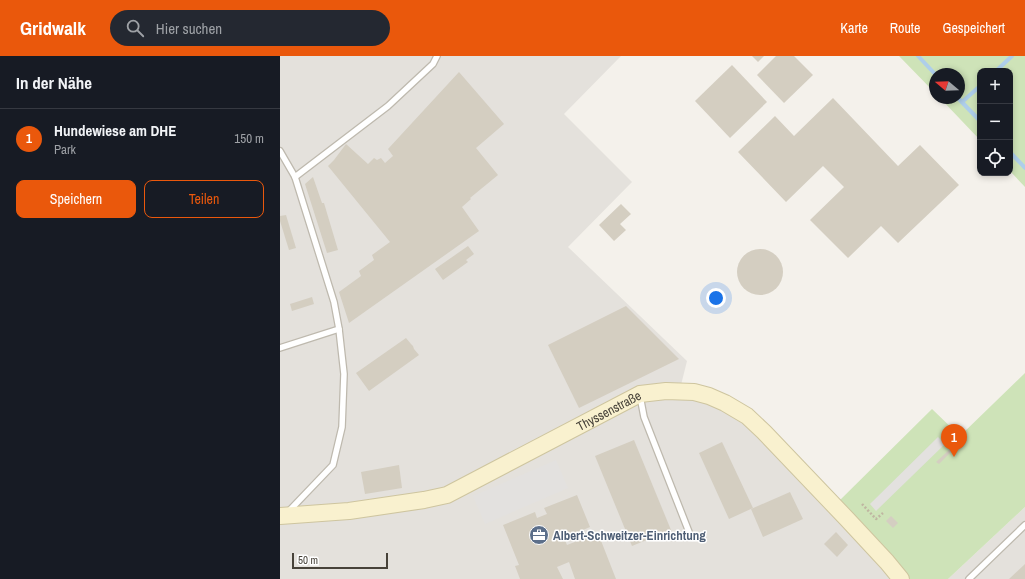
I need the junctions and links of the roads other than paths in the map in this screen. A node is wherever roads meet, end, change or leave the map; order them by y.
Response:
1 (437, 56) edge
2 (280, 151) edge
3 (295, 177) junction
4 (339, 329) junction
5 (280, 348) edge
6 (640, 394) junction
7 (283, 516) edge
8 (1025, 525) edge
9 (689, 532) dead end
10 (887, 562) junction
11 (894, 579) edge
12 (901, 579) edge
13 (969, 579) edge

1 - 3 lane
2 - 3 lane
3 - 4 lane
4 - 5 lane
4 - 7 lane
6 - 7 street, Thyssenstraße
6 - 9 lane
6 - 10 street, Thyssenstraße
8 - 13 lane
10 - 11 street, Thyssenstraße
10 - 12 street, Thyssenstraße

